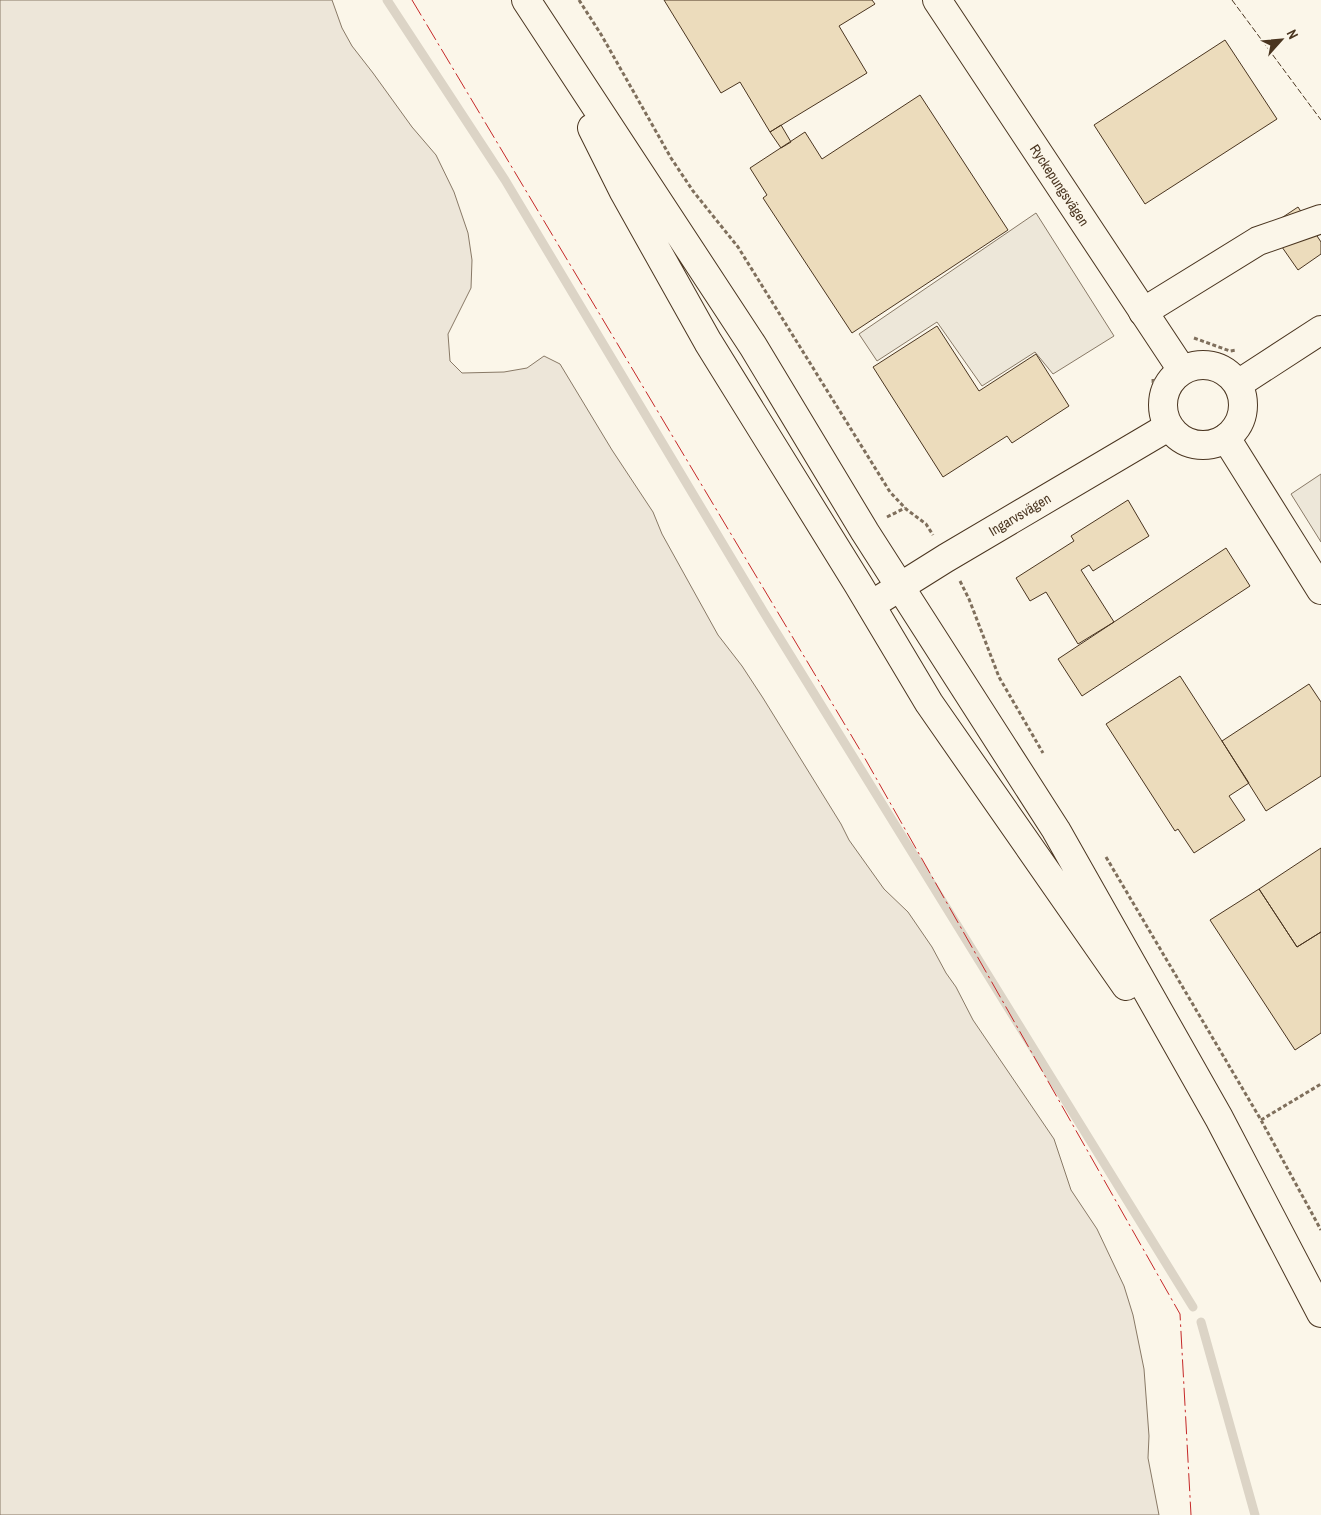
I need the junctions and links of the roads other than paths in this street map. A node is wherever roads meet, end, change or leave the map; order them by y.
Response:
1 (937, 0) edge
2 (527, 3) edge
3 (1321, 219) edge
4 (1143, 312) junction
5 (1321, 330) edge
6 (1182, 370) junction
7 (1238, 384) junction
8 (1168, 427) junction
9 (1226, 438) junction
10 (900, 587) junction
11 (1321, 590) edge
12 (871, 605) junction
13 (1219, 1118) junction
14 (1321, 1314) edge

1 - 4 main road, Ryckepungsvägen
2 - 10 main road
2 - 12 main road
3 - 4 main road
4 - 6 main road, Ryckepungsvägen
5 - 7 main road
6 - 7 main road
6 - 8 main road
7 - 9 main road
8 - 9 main road
8 - 10 main road, Ingarvsvägen
9 - 11 main road
10 - 12 main road, Ingarvsvägen
10 - 13 main road
12 - 13 main road
13 - 14 main road

